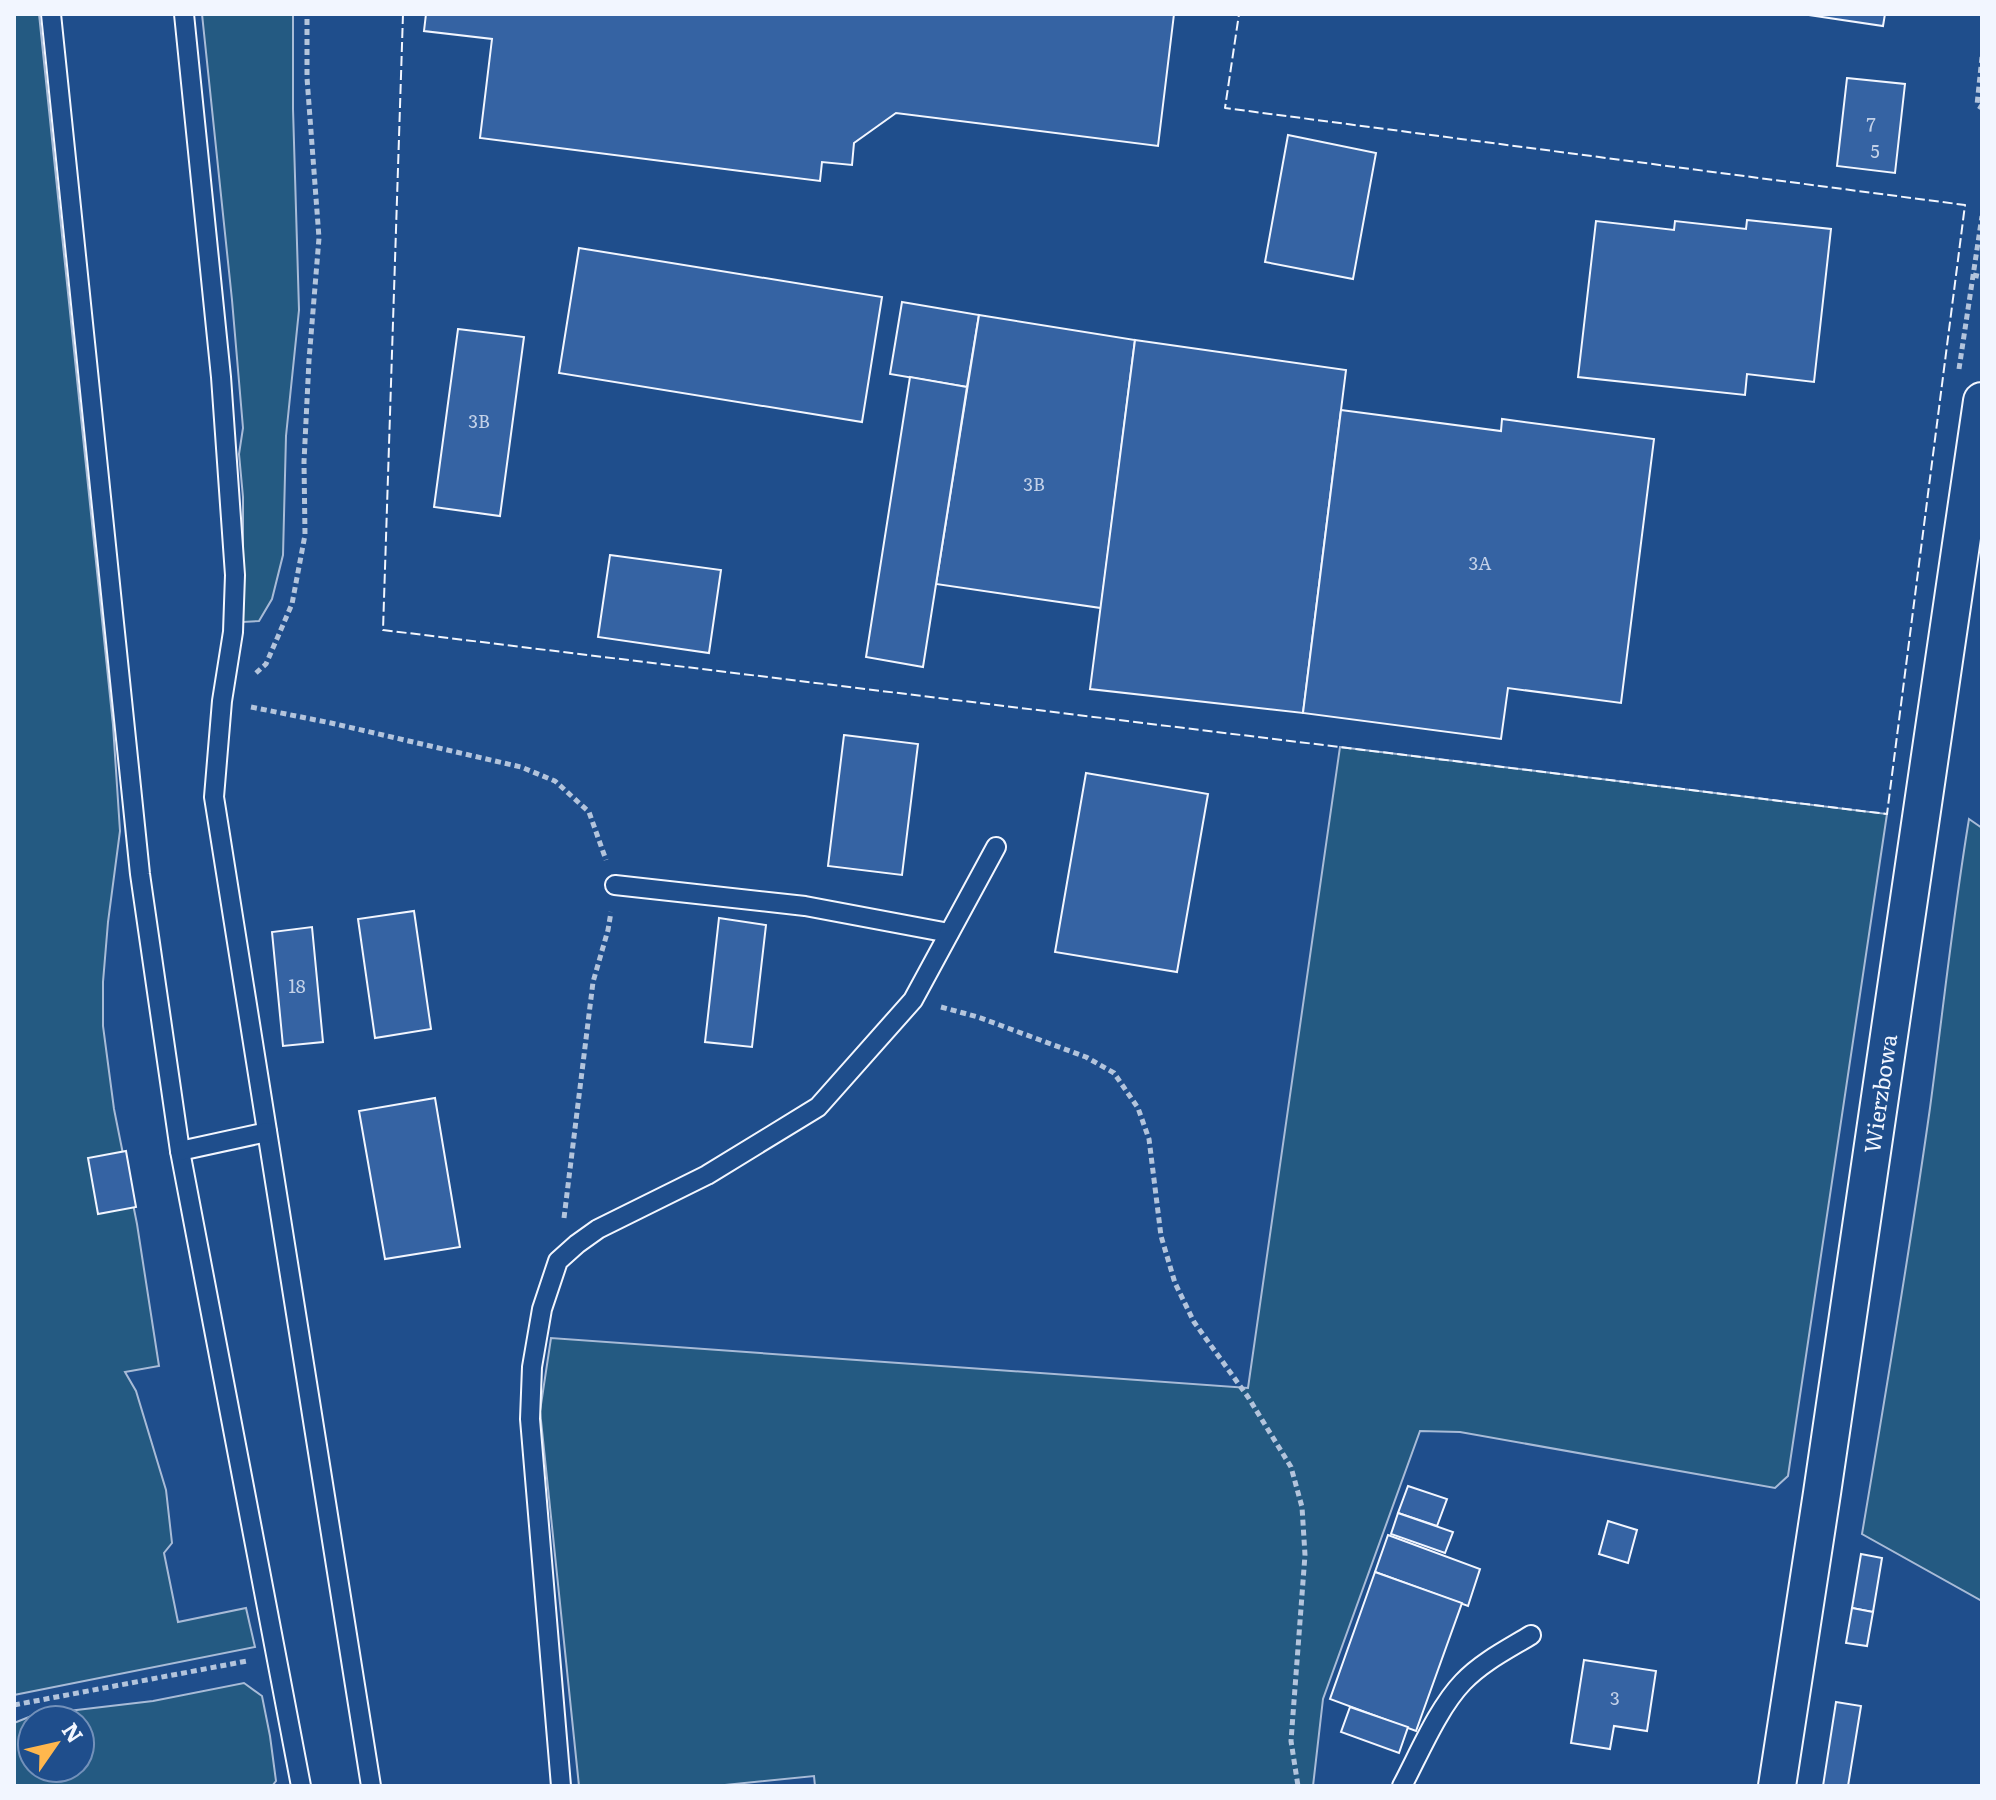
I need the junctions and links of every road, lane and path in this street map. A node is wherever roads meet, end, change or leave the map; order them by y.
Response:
1 (51, 14) edge
2 (184, 14) edge
3 (307, 14) edge
4 (1982, 57) edge
5 (1982, 108) edge
6 (1973, 275) dead end
7 (1982, 277) edge
8 (1982, 401) edge
9 (222, 701) junction
10 (996, 847) dead end
11 (615, 885) junction
12 (949, 933) junction
13 (913, 1000) junction
14 (267, 1132) junction
15 (180, 1151) junction
16 (558, 1261) junction
17 (1531, 1635) dead end
18 (275, 1655) junction
19 (14, 1705) edge
20 (301, 1786) edge
21 (371, 1786) edge
22 (561, 1786) edge
23 (1298, 1786) edge
24 (1402, 1786) edge
25 (1777, 1786) edge

1 - 15 lane
2 - 9 lane
3 - 9 path
4 - 5 path
6 - 7 path
8 - 25 street, Wierzbowa
9 - 11 path
9 - 14 lane
10 - 12 lane
11 - 12 lane
11 - 16 path
12 - 13 lane
13 - 16 lane
13 - 23 path
14 - 15 lane
14 - 21 lane
15 - 18 lane
16 - 22 lane
17 - 24 lane
18 - 19 path
18 - 20 lane

